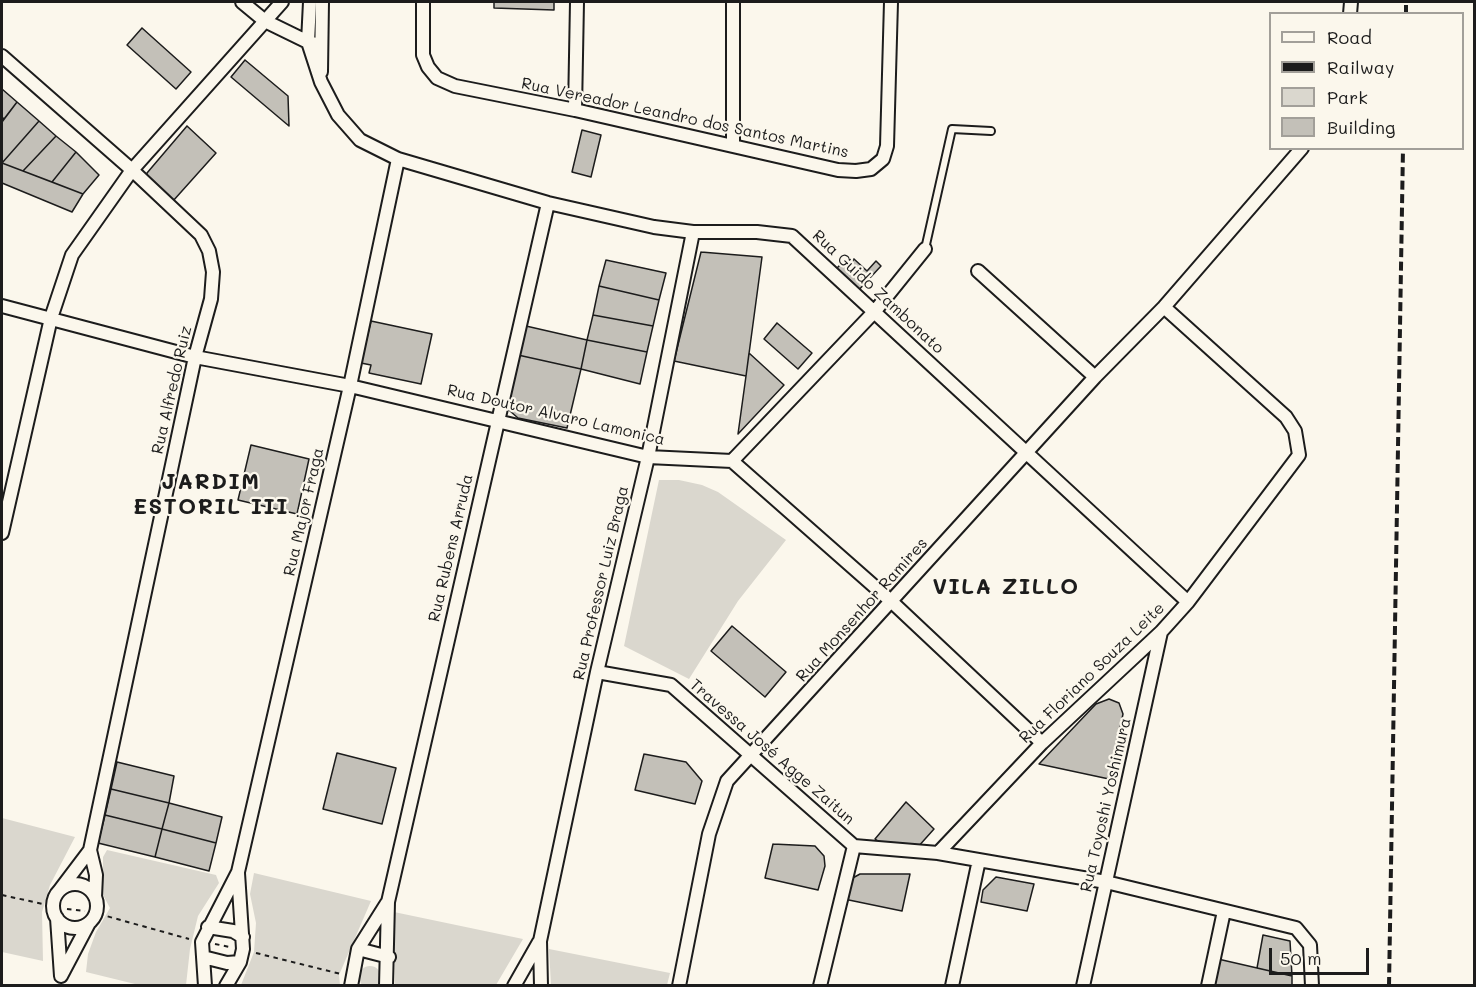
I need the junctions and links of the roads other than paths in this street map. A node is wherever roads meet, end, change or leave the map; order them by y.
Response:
1 (242, 2) edge
2 (282, 2) edge
3 (310, 2) edge
4 (322, 2) edge
5 (423, 2) edge
6 (577, 2) edge
7 (733, 2) edge
8 (891, 2) edge
9 (265, 21) junction
10 (309, 42) junction
11 (321, 45) junction
12 (2, 56) edge
13 (321, 82) junction
14 (575, 110) junction
15 (991, 131) dead end
16 (733, 145) junction
17 (1300, 150) edge
18 (398, 159) junction
19 (132, 170) junction
20 (548, 203) junction
21 (693, 232) junction
22 (925, 249) joint
23 (978, 271) dead end
24 (2, 306) edge
25 (1164, 307) junction
26 (875, 311) junction
27 (51, 318) junction
28 (195, 357) junction
29 (1095, 376) junction
30 (350, 386) junction
31 (496, 420) junction
32 (1026, 451) junction
33 (648, 457) junction
34 (732, 461) junction
35 (2, 533) edge
36 (1188, 602) junction
37 (892, 603) junction
38 (1161, 632) junction
39 (597, 672) junction
40 (1042, 743) junction
41 (753, 755) junction
42 (854, 846) junction
43 (90, 850) junction
44 (938, 853) junction
45 (979, 860) junction
46 (238, 872) junction
47 (1106, 882) junction
48 (58, 891) junction
49 (95, 897) junction
50 (388, 902) junction
51 (1224, 911) junction
52 (57, 918) junction
53 (88, 923) junction
54 (208, 927) junction
55 (243, 937) junction
56 (540, 941) junction
57 (358, 950) junction
58 (203, 957) junction
59 (389, 957) junction
60 (240, 962) junction
61 (60, 981) edge
62 (205, 986) edge
63 (226, 986) edge
64 (351, 986) edge
65 (386, 986) edge
66 (514, 986) edge
67 (541, 986) edge
68 (679, 986) edge
69 (820, 986) edge
70 (952, 986) edge
71 (1083, 986) edge
72 (1208, 986) edge
73 (1312, 986) edge

1 - 9 street
2 - 9 street
3 - 10 street, Rua Guido Zambonato
4 - 11 street, Rua Guido Zambonato
5 - 14 street, Rua Vereador Leandro dos Santos Martins
6 - 14 street
7 - 16 street
8 - 16 street, Rua Vereador Leandro dos Santos Martins
9 - 10 street
9 - 19 street
10 - 11 street
10 - 13 street, Rua Guido Zambonato
11 - 13 street, Rua Guido Zambonato
12 - 19 street, Rua Alfredo Ruiz
13 - 18 street, Rua Guido Zambonato
14 - 16 street, Rua Vereador Leandro dos Santos Martins
15 - 22 lane
17 - 25 street, Rua Monsenhor Ramires
18 - 20 street, Rua Guido Zambonato
18 - 30 street, Rua Major Fraga
19 - 27 street
19 - 28 street, Rua Alfredo Ruiz
20 - 21 street, Rua Guido Zambonato
20 - 31 street, Rua Rubens Arruda
21 - 26 street, Rua Guido Zambonato
21 - 33 street, Rua Professor Luiz Braga
22 - 26 street
23 - 29 street
24 - 27 street, Rua Doutor Alvaro Lamonica
25 - 29 street, Rua Monsenhor Ramires
25 - 36 street, Rua Floriano Souza Leite
26 - 32 street, Rua Guido Zambonato
26 - 34 street
27 - 28 street, Rua Doutor Alvaro Lamonica
27 - 35 street
28 - 30 street, Rua Doutor Alvaro Lamonica
28 - 43 street, Rua Alfredo Ruiz
29 - 32 street, Rua Monsenhor Ramires
30 - 31 street, Rua Doutor Alvaro Lamonica
30 - 46 street, Rua Major Fraga
31 - 33 street, Rua Doutor Alvaro Lamonica
31 - 50 street, Rua Rubens Arruda
32 - 36 street, Rua Guido Zambonato
32 - 37 street, Rua Monsenhor Ramires
33 - 34 street, Rua Doutor Alvaro Lamonica
33 - 39 street, Rua Professor Luiz Braga
34 - 37 street
36 - 38 street, Rua Floriano Souza Leite
37 - 40 street
37 - 41 street, Rua Monsenhor Ramires
38 - 40 street, Rua Floriano Souza Leite
38 - 47 street, Rua Toyoshi Yoshimura
39 - 41 street, Travessa José Agge Zaitun
39 - 56 street, Rua Professor Luiz Braga
40 - 44 street, Rua Floriano Souza Leite
41 - 42 street, Travessa José Agge Zaitun
41 - 68 street, Rua Monsenhor Ramires
42 - 44 street
42 - 69 street
43 - 48 street, Rua Alfredo Ruiz
43 - 49 street, Rua Alfredo Ruiz
44 - 45 street
45 - 47 street
45 - 70 street
46 - 54 street, Rua Major Fraga
46 - 55 street, Rua Major Fraga
47 - 51 street
47 - 71 street, Rua Toyoshi Yoshimura
48 - 49 street
48 - 52 street, Rua Alfredo Ruiz
49 - 53 street, Rua Alfredo Ruiz
50 - 57 street, Rua Rubens Arruda
50 - 59 street, Rua Rubens Arruda
51 - 72 street
51 - 73 street
52 - 53 street
52 - 61 street, Rua Alfredo Ruiz
53 - 61 street, Rua Alfredo Ruiz
54 - 55 street
54 - 58 street, Rua Major Fraga
55 - 60 street, Rua Major Fraga
56 - 66 street, Rua Professor Luiz Braga
56 - 67 street, Rua Professor Luiz Braga
57 - 59 street
57 - 64 street, Rua Rubens Arruda
58 - 60 street
58 - 62 street, Rua Major Fraga
59 - 65 street, Rua Rubens Arruda
60 - 63 street, Rua Major Fraga

